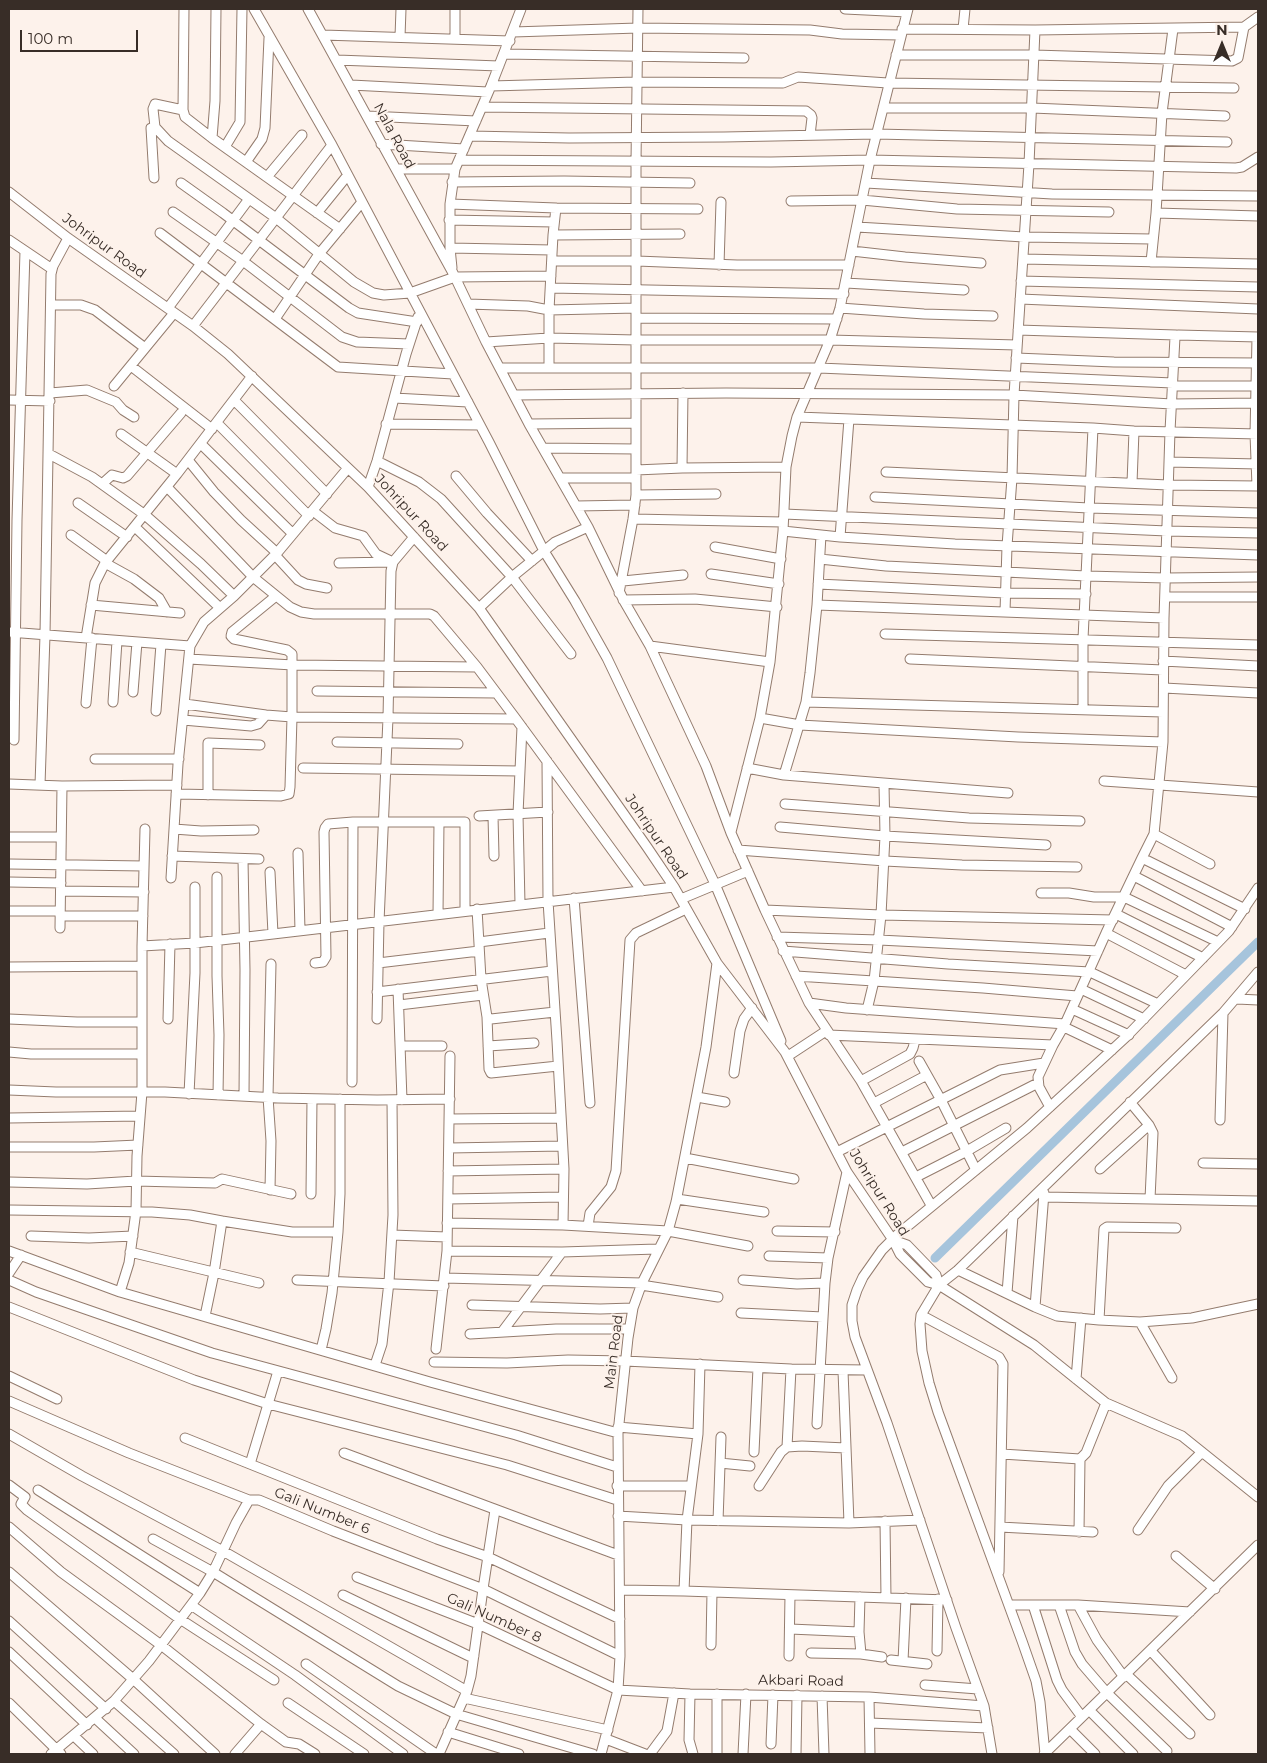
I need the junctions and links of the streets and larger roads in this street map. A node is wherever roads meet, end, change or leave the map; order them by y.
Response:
1 (184, 9) edge
2 (216, 9) edge
3 (242, 9) edge
4 (254, 9) edge
5 (308, 9) edge
6 (402, 9) edge
7 (455, 9) edge
8 (520, 9) edge
9 (638, 9) edge
10 (845, 9) edge
11 (965, 9) edge
12 (907, 10) edge
13 (1258, 17) edge
14 (1244, 27) junction
15 (638, 28) junction
16 (963, 29) junction
17 (1173, 29) junction
18 (1035, 30) junction
19 (902, 32) junction
20 (322, 35) junction
21 (511, 36) junction
22 (400, 37) junction
23 (270, 38) junction
24 (455, 39) junction
25 (504, 54) junction
26 (896, 54) junction
27 (1034, 55) junction
28 (637, 56) junction
29 (744, 58) dead end
30 (1170, 58) junction
31 (337, 60) junction
32 (499, 66) junction
33 (636, 82) junction
34 (888, 83) junction
35 (1033, 84) junction
36 (351, 85) junction
37 (1166, 86) junction
38 (1234, 88) dead end
39 (490, 89) junction
40 (482, 107) junction
41 (883, 108) junction
42 (1032, 108) junction
43 (636, 109) junction
44 (183, 110) junction
45 (1162, 113) junction
46 (368, 116) junction
47 (1225, 116) dead end
48 (476, 121) junction
49 (154, 126) junction
50 (876, 134) junction
51 (302, 135) dead end
52 (810, 135) junction
53 (470, 136) junction
54 (636, 137) junction
55 (212, 138) junction
56 (1031, 138) junction
57 (1161, 140) junction
58 (1227, 142) dead end
59 (381, 144) junction
60 (332, 145) junction
61 (225, 147) junction
62 (464, 149) junction
63 (1258, 157) edge
64 (459, 160) junction
65 (870, 160) junction
66 (246, 162) junction
67 (636, 162) junction
68 (1030, 164) junction
69 (1159, 165) junction
70 (396, 169) junction
71 (455, 169) junction
72 (347, 176) junction
73 (267, 177) junction
74 (154, 178) dead end
75 (452, 182) junction
76 (636, 182) junction
77 (181, 183) dead end
78 (690, 183) dead end
79 (866, 183) junction
80 (9, 192) edge
81 (1027, 193) junction
82 (292, 195) junction
83 (1157, 195) junction
84 (1258, 196) edge
85 (249, 199) junction
86 (862, 200) junction
87 (791, 201) dead end
88 (362, 202) junction
89 (721, 202) dead end
90 (450, 204) junction
91 (556, 208) junction
92 (636, 208) junction
93 (698, 209) dead end
94 (1027, 211) junction
95 (173, 212) dead end
96 (1108, 212) dead end
97 (317, 213) junction
98 (1156, 214) junction
99 (1258, 216) edge
100 (276, 218) junction
101 (449, 220) junction
102 (233, 221) junction
103 (554, 222) junction
104 (856, 227) junction
105 (340, 229) junction
106 (160, 233) dead end
107 (636, 234) junction
108 (680, 234) dead end
109 (553, 235) junction
110 (1024, 237) junction
111 (68, 238) junction
112 (1152, 239) junction
113 (9, 240) edge
114 (259, 241) junction
115 (216, 243) junction
116 (450, 248) junction
117 (552, 250) junction
118 (25, 251) junction
119 (852, 251) junction
120 (319, 254) junction
121 (1023, 259) junction
122 (552, 261) junction
123 (243, 262) junction
124 (636, 262) junction
125 (1151, 262) junction
126 (202, 263) junction
127 (981, 263) dead end
128 (1258, 264) edge
129 (719, 265) junction
130 (849, 265) junction
131 (52, 269) junction
132 (304, 275) junction
133 (551, 276) junction
134 (452, 277) junction
135 (1021, 280) junction
136 (226, 282) junction
137 (846, 283) junction
138 (1258, 287) edge
139 (551, 288) junction
140 (636, 290) junction
141 (964, 290) dead end
142 (410, 293) junction
143 (844, 294) junction
144 (290, 298) junction
145 (1020, 299) junction
146 (468, 304) junction
147 (51, 305) junction
148 (840, 308) junction
149 (1258, 309) edge
150 (549, 310) junction
151 (171, 311) junction
152 (420, 311) junction
153 (636, 313) junction
154 (993, 316) dead end
155 (275, 319) junction
156 (837, 319) junction
157 (417, 322) junction
158 (193, 326) junction
159 (1018, 330) junction
160 (1176, 335) junction
161 (1258, 337) edge
162 (549, 338) junction
163 (636, 340) junction
164 (830, 340) junction
165 (486, 342) junction
166 (409, 344) junction
167 (1017, 345) junction
168 (145, 348) junction
169 (1016, 358) junction
170 (1174, 362) junction
171 (1258, 363) edge
172 (131, 366) junction
173 (549, 367) junction
174 (636, 367) junction
175 (500, 368) junction
176 (819, 368) junction
177 (401, 371) junction
178 (453, 374) junction
179 (252, 376) junction
180 (1015, 376) junction
181 (1173, 384) junction
182 (114, 386) dead end
183 (1258, 386) edge
184 (683, 393) junction
185 (806, 394) junction
186 (514, 395) junction
187 (636, 395) junction
188 (1014, 395) junction
189 (50, 397) junction
190 (394, 398) junction
191 (9, 400) edge
192 (21, 400) junction
193 (234, 400) junction
194 (468, 402) junction
195 (1257, 403) edge
196 (1172, 404) junction
197 (181, 413) dead end
198 (134, 416) dead end
199 (797, 417) junction
200 (849, 419) junction
201 (636, 423) junction
202 (386, 424) junction
203 (529, 424) junction
204 (480, 425) junction
205 (1013, 425) junction
206 (214, 426) junction
207 (1094, 428) junction
208 (1134, 431) junction
209 (1170, 432) junction
210 (121, 434) dead end
211 (1256, 434) edge
212 (201, 444) junction
213 (544, 448) junction
214 (636, 449) junction
215 (146, 452) junction
216 (49, 454) junction
217 (188, 460) junction
218 (376, 461) junction
219 (1169, 462) junction
220 (1257, 464) edge
221 (786, 467) junction
222 (348, 468) junction
223 (682, 468) junction
224 (886, 472) dead end
225 (178, 474) junction
226 (636, 474) junction
227 (456, 476) dead end
228 (560, 478) junction
229 (1012, 478) junction
230 (1091, 481) junction
231 (1132, 483) junction
232 (102, 484) junction
233 (1168, 485) junction
234 (1258, 486) edge
235 (167, 487) junction
236 (368, 487) junction
237 (327, 494) junction
238 (716, 494) dead end
239 (875, 497) dead end
240 (635, 500) junction
241 (78, 504) dead end
242 (1010, 504) junction
243 (576, 506) junction
244 (1089, 508) junction
245 (1167, 511) junction
246 (311, 513) junction
247 (1258, 513) edge
248 (145, 515) junction
249 (840, 517) junction
250 (633, 519) junction
251 (783, 522) junction
252 (1009, 524) junction
253 (135, 527) junction
254 (588, 527) junction
255 (1088, 528) junction
256 (1167, 531) junction
257 (1258, 533) edge
258 (71, 534) dead end
259 (293, 534) junction
260 (820, 535) junction
261 (127, 537) junction
262 (414, 537) junction
263 (840, 537) junction
264 (1007, 546) junction
265 (715, 547) dead end
266 (1087, 548) junction
267 (544, 551) junction
268 (1166, 552) junction
269 (276, 554) junction
270 (1258, 555) edge
271 (781, 559) junction
272 (820, 559) junction
273 (532, 561) junction
274 (106, 562) junction
275 (393, 562) junction
276 (339, 563) dead end
277 (1006, 572) junction
278 (711, 574) dead end
279 (683, 575) dead end
280 (512, 576) junction
281 (1086, 576) junction
282 (253, 577) junction
283 (1258, 577) edge
284 (1166, 578) junction
285 (623, 581) junction
286 (779, 584) junction
287 (818, 584) junction
288 (327, 588) dead end
289 (1005, 592) junction
290 (1086, 594) junction
291 (234, 596) junction
292 (276, 596) junction
293 (621, 596) junction
294 (1165, 597) junction
295 (1258, 597) edge
296 (90, 605) junction
297 (817, 605) junction
298 (777, 607) junction
299 (219, 608) junction
300 (479, 608) junction
301 (167, 612) junction
302 (1006, 612) junction
303 (180, 613) dead end
304 (390, 615) junction
305 (1085, 615) junction
306 (1164, 618) junction
307 (12, 632) edge
308 (45, 634) junction
309 (885, 634) dead end
310 (89, 638) junction
311 (1083, 640) junction
312 (116, 641) junction
313 (137, 642) junction
314 (1163, 642) junction
315 (161, 644) junction
316 (1258, 645) edge
317 (190, 646) junction
318 (650, 646) junction
319 (571, 654) dead end
320 (189, 659) junction
321 (910, 659) dead end
322 (770, 662) junction
323 (292, 665) junction
324 (388, 666) junction
325 (1163, 666) junction
326 (1258, 666) edge
327 (477, 667) junction
328 (1082, 667) junction
329 (1164, 688) junction
330 (317, 691) dead end
331 (388, 691) junction
332 (133, 692) dead end
333 (496, 693) junction
334 (1258, 693) edge
335 (112, 702) dead end
336 (806, 702) junction
337 (86, 703) dead end
338 (185, 704) junction
339 (1083, 709) junction
340 (156, 712) dead end
341 (1163, 712) junction
342 (266, 715) junction
343 (292, 716) junction
344 (388, 718) junction
345 (760, 718) junction
346 (516, 719) junction
347 (183, 720) junction
348 (800, 725) junction
349 (522, 727) junction
350 (14, 740) dead end
351 (337, 742) dead end
352 (387, 742) junction
353 (1163, 742) junction
354 (458, 744) dead end
355 (260, 745) dead end
356 (95, 758) dead end
357 (179, 759) junction
358 (547, 761) junction
359 (303, 768) dead end
360 (386, 768) junction
361 (748, 768) junction
362 (520, 771) junction
363 (784, 775) junction
364 (1104, 781) dead end
365 (9, 784) edge
366 (884, 784) junction
367 (40, 785) junction
368 (1160, 785) junction
369 (62, 786) junction
370 (176, 790) junction
371 (1258, 792) edge
372 (1008, 793) dead end
373 (208, 795) junction
374 (785, 804) dead end
375 (884, 811) junction
376 (548, 812) junction
377 (518, 814) junction
378 (479, 816) dead end
379 (493, 816) junction
380 (1080, 820) dead end
381 (353, 822) junction
382 (382, 822) junction
383 (439, 822) junction
384 (780, 826) dead end
385 (145, 829) dead end
386 (174, 829) junction
387 (254, 830) dead end
388 (731, 833) junction
389 (1154, 834) junction
390 (885, 836) junction
391 (9, 837) edge
392 (61, 837) junction
393 (1046, 846) dead end
394 (738, 850) junction
395 (298, 853) dead end
396 (172, 856) junction
397 (494, 856) dead end
398 (1142, 858) junction
399 (243, 859) junction
400 (259, 859) dead end
401 (885, 862) junction
402 (9, 864) edge
403 (1210, 864) dead end
404 (61, 865) junction
405 (144, 866) junction
406 (1077, 867) dead end
407 (270, 872) dead end
408 (743, 873) junction
409 (1134, 876) junction
410 (218, 877) dead end
411 (171, 878) dead end
412 (9, 882) edge
413 (714, 884) junction
414 (61, 887) junction
415 (195, 887) dead end
416 (674, 887) junction
417 (1258, 888) edge
418 (642, 891) junction
419 (144, 892) junction
420 (1041, 894) dead end
421 (1124, 897) junction
422 (574, 898) junction
423 (681, 899) junction
424 (548, 901) junction
425 (1255, 901) edge
426 (520, 904) junction
427 (477, 909) junction
428 (686, 909) junction
429 (1245, 909) junction
430 (764, 910) junction
431 (9, 911) edge
432 (465, 911) junction
433 (60, 914) junction
434 (438, 914) junction
435 (881, 915) junction
436 (143, 916) junction
437 (1114, 917) junction
438 (379, 922) junction
439 (352, 924) junction
440 (327, 927) junction
441 (1232, 927) junction
442 (60, 928) dead end
443 (300, 931) junction
444 (549, 933) junction
445 (1106, 933) junction
446 (273, 934) junction
447 (244, 937) junction
448 (777, 937) junction
449 (218, 940) junction
450 (879, 940) junction
451 (1218, 942) junction
452 (195, 943) junction
453 (170, 944) junction
454 (142, 946) junction
455 (479, 946) junction
456 (783, 951) junction
457 (1098, 951) junction
458 (876, 958) junction
459 (1203, 958) junction
460 (316, 963) dead end
461 (378, 963) junction
462 (717, 963) junction
463 (272, 964) dead end
464 (142, 966) junction
465 (9, 967) edge
466 (552, 971) junction
467 (1090, 972) junction
468 (1258, 972) edge
469 (1186, 975) junction
470 (796, 976) junction
471 (481, 979) junction
472 (874, 981) junction
473 (398, 989) junction
474 (377, 992) junction
475 (1079, 992) junction
476 (483, 995) junction
477 (1237, 999) junction
478 (1258, 1000) edge
479 (808, 1003) junction
480 (1158, 1004) junction
481 (398, 1005) junction
482 (752, 1008) junction
483 (1072, 1009) junction
484 (867, 1010) junction
485 (555, 1012) junction
486 (1223, 1013) junction
487 (486, 1017) junction
488 (9, 1019) edge
489 (168, 1019) dead end
490 (377, 1019) dead end
491 (1144, 1019) junction
492 (142, 1022) junction
493 (1064, 1025) junction
494 (825, 1034) junction
495 (1129, 1035) junction
496 (914, 1040) junction
497 (534, 1043) dead end
498 (1053, 1045) junction
499 (401, 1046) junction
500 (442, 1046) dead end
501 (488, 1046) junction
502 (1112, 1050) junction
503 (9, 1052) edge
504 (142, 1054) junction
505 (786, 1054) junction
506 (450, 1056) dead end
507 (919, 1061) dead end
508 (1044, 1063) junction
509 (558, 1066) junction
510 (734, 1073) dead end
511 (927, 1075) junction
512 (860, 1081) junction
513 (352, 1082) dead end
514 (1038, 1083) junction
515 (9, 1090) edge
516 (142, 1092) junction
517 (189, 1094) junction
518 (218, 1095) junction
519 (244, 1096) junction
520 (268, 1097) junction
521 (697, 1097) junction
522 (312, 1099) junction
523 (340, 1099) junction
524 (450, 1099) junction
525 (392, 1100) junction
526 (402, 1100) junction
527 (941, 1100) junction
528 (725, 1102) dead end
529 (1130, 1102) junction
530 (590, 1103) dead end
531 (874, 1103) junction
532 (1050, 1107) junction
533 (140, 1116) junction
534 (9, 1118) edge
535 (561, 1118) junction
536 (449, 1119) junction
537 (1220, 1120) dead end
538 (1149, 1125) junction
539 (887, 1126) junction
540 (954, 1126) junction
541 (1006, 1128) dead end
542 (138, 1145) junction
543 (562, 1146) junction
544 (9, 1147) edge
545 (449, 1148) junction
546 (967, 1150) junction
547 (837, 1152) junction
548 (902, 1152) junction
549 (685, 1158) junction
550 (1203, 1163) dead end
551 (1258, 1164) edge
552 (564, 1169) junction
553 (1100, 1169) dead end
554 (976, 1170) junction
555 (448, 1171) junction
556 (847, 1172) junction
557 (916, 1177) junction
558 (794, 1179) dead end
559 (136, 1181) junction
560 (9, 1182) edge
561 (1045, 1185) junction
562 (270, 1190) junction
563 (292, 1194) dead end
564 (311, 1194) dead end
565 (563, 1197) junction
566 (1044, 1197) junction
567 (448, 1199) junction
568 (677, 1199) junction
569 (1150, 1199) junction
570 (1258, 1201) edge
571 (932, 1205) junction
572 (9, 1210) edge
573 (136, 1211) junction
574 (764, 1212) dead end
575 (1013, 1216) junction
576 (222, 1221) junction
577 (447, 1223) junction
578 (563, 1224) junction
579 (588, 1226) junction
580 (1176, 1228) dead end
581 (668, 1230) junction
582 (777, 1231) dead end
583 (338, 1232) junction
584 (835, 1232) junction
585 (31, 1236) dead end
586 (133, 1236) junction
587 (392, 1236) junction
588 (447, 1237) junction
589 (892, 1240) junction
590 (748, 1246) dead end
591 (657, 1250) junction
592 (9, 1251) edge
593 (447, 1251) junction
594 (130, 1252) junction
595 (562, 1252) junction
596 (21, 1256) junction
597 (769, 1256) dead end
598 (828, 1258) junction
599 (958, 1270) junction
600 (9, 1273) edge
601 (214, 1273) junction
602 (9, 1280) edge
603 (297, 1280) dead end
604 (333, 1280) junction
605 (541, 1280) junction
606 (743, 1280) dead end
607 (390, 1282) junction
608 (444, 1282) junction
609 (259, 1283) dead end
610 (825, 1283) junction
611 (642, 1284) junction
612 (939, 1286) junction
613 (120, 1292) junction
614 (1007, 1293) junction
615 (718, 1297) dead end
616 (1258, 1304) edge
617 (472, 1305) dead end
618 (521, 1306) junction
619 (9, 1307) edge
620 (1035, 1307) junction
621 (633, 1308) junction
622 (741, 1313) dead end
623 (921, 1315) junction
624 (205, 1316) junction
625 (823, 1317) junction
626 (1081, 1318) junction
627 (1100, 1320) junction
628 (1140, 1322) junction
629 (629, 1329) junction
630 (502, 1332) junction
631 (470, 1334) dead end
632 (436, 1348) dead end
633 (321, 1350) junction
634 (625, 1361) junction
635 (434, 1362) dead end
636 (700, 1364) junction
637 (375, 1365) junction
638 (758, 1368) junction
639 (791, 1369) junction
640 (819, 1370) junction
641 (867, 1370) junction
642 (278, 1371) junction
643 (843, 1371) junction
644 (9, 1376) edge
645 (1172, 1378) dead end
646 (1076, 1379) junction
647 (57, 1399) dead end
648 (9, 1401) edge
649 (1106, 1403) junction
650 (268, 1404) junction
651 (816, 1424) dead end
652 (618, 1430) junction
653 (9, 1434) edge
654 (698, 1434) junction
655 (720, 1437) dead end
656 (185, 1438) dead end
657 (787, 1447) junction
658 (846, 1448) junction
659 (754, 1452) dead end
660 (1202, 1452) junction
661 (344, 1453) dead end
662 (1002, 1454) junction
663 (1080, 1459) junction
664 (720, 1463) junction
665 (250, 1464) junction
666 (750, 1466) dead end
667 (618, 1467) junction
668 (9, 1484) edge
669 (617, 1486) junction
670 (691, 1486) junction
671 (759, 1486) dead end
672 (38, 1490) dead end
673 (1258, 1497) edge
674 (250, 1500) junction
675 (617, 1500) junction
676 (496, 1510) junction
677 (618, 1516) junction
678 (687, 1520) junction
679 (718, 1520) junction
680 (920, 1520) junction
681 (885, 1521) junction
682 (849, 1523) junction
683 (9, 1527) edge
684 (1000, 1527) junction
685 (1138, 1530) dead end
686 (1079, 1532) junction
687 (1093, 1532) dead end
688 (153, 1539) dead end
689 (1258, 1545) edge
690 (222, 1551) junction
691 (618, 1555) junction
692 (1176, 1556) dead end
693 (488, 1557) junction
694 (9, 1572) edge
695 (213, 1572) junction
696 (357, 1576) dead end
697 (998, 1578) junction
698 (483, 1589) junction
699 (1215, 1589) junction
700 (620, 1590) junction
701 (684, 1591) junction
702 (712, 1592) junction
703 (200, 1593) junction
704 (343, 1595) dead end
705 (790, 1595) junction
706 (860, 1597) junction
707 (886, 1598) junction
708 (906, 1598) junction
709 (942, 1600) junction
710 (191, 1605) junction
711 (1009, 1605) junction
712 (1034, 1605) junction
713 (1059, 1605) junction
714 (1078, 1605) junction
715 (1190, 1612) junction
716 (180, 1619) junction
717 (620, 1619) junction
718 (9, 1621) edge
719 (478, 1624) junction
720 (790, 1629) junction
721 (859, 1632) junction
722 (161, 1645) junction
723 (711, 1645) dead end
724 (937, 1651) dead end
725 (1151, 1651) junction
726 (9, 1652) edge
727 (811, 1653) dead end
728 (861, 1654) junction
729 (474, 1656) junction
730 (620, 1656) junction
731 (789, 1656) dead end
732 (903, 1660) junction
733 (306, 1664) dead end
734 (927, 1664) dead end
735 (1125, 1676) junction
736 (133, 1679) junction
737 (274, 1680) dead end
738 (925, 1685) dead end
739 (978, 1689) junction
740 (618, 1690) junction
741 (674, 1693) junction
742 (1107, 1693) junction
743 (466, 1694) junction
744 (690, 1694) junction
745 (717, 1694) junction
746 (746, 1694) junction
747 (773, 1695) junction
748 (797, 1695) junction
749 (822, 1696) junction
750 (869, 1696) junction
751 (114, 1701) junction
752 (9, 1703) edge
753 (288, 1703) dead end
754 (984, 1706) junction
755 (106, 1709) junction
756 (456, 1714) junction
757 (1085, 1714) junction
758 (1210, 1715) dead end
759 (95, 1718) junction
760 (870, 1723) junction
761 (261, 1724) junction
762 (87, 1725) junction
763 (988, 1728) junction
764 (1070, 1729) junction
765 (448, 1732) junction
766 (607, 1734) junction
767 (1190, 1734) dead end
768 (74, 1736) junction
769 (771, 1744) dead end
770 (1167, 1752) dead end
771 (56, 1753) edge
772 (240, 1753) edge
773 (1049, 1753) edge
774 (93, 1754) edge
775 (134, 1754) edge
776 (174, 1754) edge
777 (215, 1754) edge
778 (315, 1754) edge
779 (364, 1754) edge
780 (403, 1754) edge
781 (438, 1754) edge
782 (519, 1754) edge
783 (593, 1754) edge
784 (601, 1754) edge
785 (646, 1754) edge
786 (650, 1754) edge
787 (693, 1754) edge
788 (717, 1754) edge
789 (743, 1754) edge
790 (796, 1754) edge
791 (824, 1754) edge
792 (870, 1754) edge
793 (992, 1754) edge
794 (1095, 1754) edge
795 (1133, 1754) edge

1 - 44 street
2 - 55 street
3 - 61 street
4 - 23 street
5 - 20 street, Nala Road
6 - 22 street
7 - 24 street
8 - 21 street
9 - 15 street
10 - 12 street
11 - 16 street
12 - 19 street
13 - 14 street
14 - 17 street
14 - 30 street
15 - 19 street
15 - 21 street
15 - 28 street
16 - 18 street
16 - 19 street
17 - 18 street
17 - 30 street
18 - 27 street
19 - 26 street
20 - 22 street
20 - 31 street, Nala Road
21 - 24 street
21 - 25 street
22 - 24 street
23 - 60 street
23 - 66 street
25 - 28 street
25 - 32 street
26 - 27 street
26 - 34 street
27 - 30 street
27 - 35 street
28 - 29 street
28 - 33 street
30 - 37 street
31 - 32 street
31 - 36 street, Nala Road
32 - 39 street
33 - 34 street
33 - 39 street
33 - 43 street
34 - 35 street
34 - 41 street
35 - 37 street
35 - 42 street
36 - 39 street
36 - 46 street, Nala Road
37 - 38 street
37 - 45 street
39 - 40 street
40 - 43 street
40 - 48 street
41 - 42 street
41 - 50 street
42 - 45 street
42 - 56 street
43 - 52 street
43 - 54 street
44 - 49 street
44 - 55 street
45 - 47 street
45 - 57 street
46 - 48 street
46 - 59 street, Nala Road
48 - 53 street
49 - 74 street
49 - 85 street
50 - 52 street
50 - 56 street
50 - 65 street
51 - 73 street
52 - 54 street
53 - 54 street
53 - 62 street
54 - 67 street
55 - 61 street
56 - 57 street
56 - 68 street
57 - 58 street
57 - 69 street
59 - 62 street
59 - 70 street, Nala Road
60 - 72 street
60 - 82 street
61 - 66 street
62 - 64 street
63 - 69 street
64 - 67 street
64 - 71 street
65 - 67 street
65 - 68 street
65 - 79 street
66 - 73 street
67 - 76 street
68 - 69 street
68 - 81 street
69 - 83 street
70 - 71 street
70 - 134 street, Nala Road
71 - 75 street
72 - 88 street
72 - 97 street
73 - 82 street
75 - 76 street
75 - 90 street
76 - 78 street
76 - 92 street
77 - 102 street
79 - 81 street
79 - 86 street
80 - 111 street, Johripur Road
81 - 83 street
81 - 94 street
82 - 97 street
82 - 100 street
83 - 84 street
83 - 98 street
85 - 100 street
85 - 102 street
86 - 87 street
86 - 94 street
86 - 104 street
88 - 105 street
88 - 142 street
89 - 129 street
90 - 91 street
90 - 101 street
91 - 92 street
91 - 103 street
92 - 93 street
92 - 107 street
94 - 96 street
94 - 110 street
95 - 115 street
97 - 105 street
98 - 99 street
98 - 112 street
100 - 114 street
100 - 120 street
101 - 103 street
101 - 116 street
102 - 114 street
102 - 115 street
103 - 109 street
104 - 110 street
104 - 119 street
105 - 120 street
106 - 126 street
107 - 108 street
107 - 109 street
107 - 124 street
109 - 117 street
110 - 112 street
110 - 121 street
111 - 131 street
111 - 151 street, Johripur Road
112 - 125 street
113 - 118 street
114 - 123 street
114 - 132 street
115 - 123 street
115 - 126 street
116 - 117 street
116 - 134 street
117 - 122 street
118 - 131 street
118 - 192 street
119 - 127 street
119 - 130 street
120 - 132 street
120 - 142 street
121 - 125 street
121 - 135 street
122 - 124 street
122 - 133 street
123 - 136 street
123 - 144 street
124 - 129 street
124 - 140 street
125 - 128 street
126 - 136 street
126 - 151 street
129 - 130 street
130 - 137 street
131 - 147 street
132 - 144 street
132 - 157 street
133 - 134 street
133 - 139 street
134 - 142 street
134 - 146 street, Nala Road
135 - 138 street
135 - 145 street
136 - 155 street
136 - 158 street
137 - 141 street
137 - 143 street
139 - 140 street
139 - 150 street
140 - 143 street
140 - 153 street
142 - 152 street
143 - 148 street
144 - 155 street
144 - 166 street
145 - 149 street
145 - 159 street
146 - 150 street
146 - 165 street, Nala Road
147 - 168 street
147 - 189 street
148 - 154 street
148 - 156 street
150 - 153 street
150 - 162 street
151 - 158 street, Johripur Road
151 - 168 street
152 - 157 street
152 - 178 street
153 - 156 street
153 - 163 street
155 - 177 street
156 - 164 street
157 - 166 street
158 - 179 street, Johripur Road
159 - 160 street
159 - 167 street
160 - 161 street
160 - 170 street
161 - 171 street
162 - 163 street
162 - 165 street
162 - 173 street
163 - 164 street
163 - 174 street
164 - 167 street
164 - 176 street
165 - 175 street, Nala Road
166 - 177 street
167 - 169 street
168 - 172 street
169 - 170 street
169 - 180 street
170 - 171 street
170 - 181 street
171 - 183 street
172 - 182 street
172 - 206 street
173 - 174 street
173 - 175 street
174 - 176 street
174 - 187 street
175 - 186 street, Nala Road
176 - 180 street
176 - 185 street
177 - 178 street
177 - 190 street
178 - 194 street
179 - 193 street
179 - 222 street, Johripur Road
180 - 181 street
180 - 188 street
181 - 183 street
181 - 196 street
183 - 195 street
184 - 185 street
184 - 187 street
184 - 223 street
185 - 188 street
185 - 199 street
186 - 187 street
186 - 203 street, Nala Road
187 - 201 street
188 - 196 street
188 - 205 street
189 - 192 street
189 - 198 street
189 - 216 street
190 - 194 street
190 - 202 street
191 - 192 street
192 - 307 street
193 - 206 street
193 - 237 street
194 - 204 street
195 - 196 street
195 - 211 street
196 - 209 street
197 - 215 street
199 - 200 street
199 - 221 street
200 - 205 street
200 - 249 street
201 - 203 street
201 - 214 street
202 - 204 street
202 - 218 street
203 - 213 street, Nala Road
204 - 267 street
205 - 207 street
205 - 229 street
206 - 212 street
206 - 246 street
207 - 208 street
207 - 230 street
208 - 209 street
208 - 231 street
209 - 211 street
209 - 219 street
210 - 215 street
211 - 220 street
212 - 217 street
212 - 259 street
213 - 214 street
213 - 228 street, Nala Road
214 - 226 street
215 - 225 street
215 - 232 street
216 - 232 street
216 - 308 street
217 - 225 street
217 - 269 street
218 - 236 street
218 - 280 street
219 - 220 street
219 - 233 street
220 - 234 street
221 - 223 street
221 - 251 street
222 - 236 street, Johripur Road
222 - 237 street
223 - 226 street
224 - 229 street
225 - 235 street
226 - 228 street
226 - 240 street
227 - 273 street
228 - 243 street, Nala Road
229 - 230 street
229 - 242 street
230 - 231 street
230 - 244 street
231 - 233 street
232 - 248 street
233 - 234 street
233 - 245 street
235 - 248 street
235 - 282 street
236 - 262 street, Johripur Road
237 - 246 street
238 - 240 street
239 - 242 street
240 - 243 street
240 - 250 street
241 - 261 street
242 - 244 street
242 - 252 street
243 - 254 street, Nala Road
244 - 245 street
244 - 255 street
245 - 247 street
245 - 256 street
246 - 259 street
246 - 275 street
248 - 253 street
248 - 291 street
249 - 251 street
249 - 252 street
249 - 263 street
250 - 251 street
250 - 285 street
251 - 260 street
251 - 271 street
252 - 255 street
252 - 264 street
253 - 261 street
253 - 299 street
254 - 267 street
254 - 293 street, Nala Road
255 - 256 street
255 - 266 street
256 - 257 street
256 - 268 street
258 - 274 street
259 - 269 street
260 - 263 street
260 - 272 street
261 - 274 street
262 - 275 street
262 - 300 street, Johripur Road
263 - 264 street
264 - 266 street
264 - 277 street
265 - 271 street
266 - 268 street
266 - 281 street
267 - 273 street
267 - 413 street
268 - 270 street
268 - 284 street
269 - 282 street
269 - 288 street
271 - 286 street
272 - 277 street
272 - 287 street
273 - 280 street
274 - 296 street
274 - 301 street
275 - 276 street
275 - 304 street
277 - 281 street
277 - 289 street
278 - 286 street
279 - 285 street
280 - 300 street
280 - 319 street
281 - 284 street
281 - 290 street
282 - 291 street
282 - 292 street
283 - 284 street
284 - 294 street
285 - 293 street
286 - 298 street
287 - 289 street
287 - 297 street
289 - 290 street
289 - 302 street
290 - 305 street
291 - 299 street
292 - 304 street
292 - 323 street
293 - 298 street
293 - 318 street, Nala Road
294 - 295 street
294 - 306 street
296 - 301 street
296 - 310 street
297 - 302 street
297 - 336 street
298 - 322 street
299 - 317 street
300 - 416 street, Johripur Road
301 - 303 street
302 - 305 street
304 - 324 street
304 - 327 street
305 - 306 street
305 - 311 street
306 - 314 street
307 - 308 street
307 - 350 street
308 - 310 street
308 - 367 street
309 - 311 street
310 - 312 street
310 - 337 street
311 - 314 street
311 - 328 street
312 - 313 street
312 - 335 street
313 - 315 street
313 - 332 street
314 - 316 street
314 - 325 street
315 - 317 street
315 - 340 street
317 - 320 street
318 - 322 street
318 - 388 street, Nala Road
320 - 323 street
320 - 338 street
321 - 328 street
322 - 345 street
323 - 324 street
323 - 343 street
324 - 327 street
324 - 331 street
325 - 326 street
325 - 328 street
325 - 329 street
327 - 333 street
328 - 339 street
329 - 334 street
329 - 341 street
330 - 331 street
331 - 333 street
331 - 344 street
333 - 346 street
336 - 339 street
336 - 348 street
338 - 342 street
338 - 347 street
339 - 341 street
341 - 353 street
342 - 343 street
342 - 347 street
343 - 344 street
343 - 373 street
344 - 346 street
344 - 352 street
345 - 348 street
345 - 361 street
346 - 349 street
347 - 357 street
348 - 353 street
348 - 363 street
349 - 358 street
349 - 362 street
351 - 352 street
352 - 354 street
352 - 360 street
353 - 368 street
355 - 373 street
356 - 357 street
357 - 370 street
358 - 376 street
358 - 418 street
359 - 360 street
360 - 362 street
360 - 382 street
361 - 363 street
361 - 388 street
362 - 377 street
363 - 366 street
364 - 368 street
365 - 367 street
366 - 372 street
366 - 375 street
367 - 369 street
368 - 371 street
368 - 389 street
369 - 370 street
369 - 392 street
370 - 373 street
370 - 386 street
374 - 375 street
375 - 380 street
375 - 390 street
376 - 377 street
376 - 424 street
377 - 379 street
377 - 426 street
378 - 379 street
379 - 397 street
381 - 382 street
381 - 439 street
381 - 440 street
382 - 383 street
382 - 438 street
383 - 432 street
383 - 434 street
384 - 390 street
385 - 405 street
386 - 387 street
386 - 396 street
388 - 394 street, Nala Road
389 - 398 street
389 - 403 street
390 - 393 street
390 - 401 street
391 - 392 street
392 - 404 street
394 - 401 street
394 - 408 street, Nala Road
395 - 443 street
396 - 399 street
396 - 411 street
398 - 409 street
398 - 429 street
399 - 400 street
399 - 447 street
401 - 406 street
401 - 435 street
402 - 404 street
404 - 405 street
404 - 414 street
405 - 419 street
407 - 446 street
408 - 413 street
408 - 430 street, Nala Road
409 - 421 street
409 - 441 street
410 - 449 street
412 - 414 street
413 - 423 street
413 - 505 street
414 - 419 street
414 - 433 street
415 - 452 street
416 - 418 street
416 - 423 street, Johripur Road
417 - 425 street
418 - 422 street
419 - 436 street
420 - 421 street
421 - 437 street
421 - 451 street
422 - 424 street
422 - 530 street
423 - 428 street, Johripur Road
424 - 426 street
424 - 444 street
425 - 429 street
426 - 427 street
427 - 432 street
427 - 455 street
428 - 462 street, Johripur Road
428 - 579 street
429 - 441 street
430 - 435 street
430 - 448 street, Nala Road
431 - 433 street
432 - 434 street
433 - 436 street
433 - 442 street
434 - 438 street
435 - 437 street
435 - 450 street
436 - 454 street
437 - 445 street
437 - 459 street
438 - 439 street
438 - 461 street
439 - 440 street
439 - 513 street
440 - 443 street
440 - 460 street
441 - 451 street
443 - 446 street
444 - 455 street
444 - 466 street
445 - 457 street
445 - 469 street
446 - 447 street
447 - 449 street
447 - 519 street
448 - 450 street
448 - 456 street, Nala Road
449 - 452 street
449 - 518 street
450 - 457 street
450 - 458 street
451 - 459 street
452 - 453 street
452 - 517 street
453 - 454 street
453 - 489 street
454 - 464 street
455 - 461 street
455 - 471 street
456 - 458 street
456 - 470 street, Nala Road
457 - 467 street
458 - 467 street
458 - 472 street
459 - 469 street
461 - 474 street
462 - 482 street, Johripur Road
462 - 521 street, Main Road
463 - 520 street
464 - 465 street
464 - 492 street
466 - 471 street
466 - 485 street
467 - 475 street
467 - 480 street
468 - 477 street
469 - 480 street
470 - 472 street
470 - 479 street, Nala Road
471 - 473 street
471 - 476 street
472 - 475 street
472 - 484 street
473 - 474 street
473 - 481 street
474 - 490 street
475 - 483 street
475 - 491 street
476 - 481 street
476 - 487 street
477 - 478 street
477 - 486 street
479 - 484 street
479 - 494 street, Nala Road
480 - 491 street
481 - 499 street
482 - 505 street, Johripur Road
482 - 510 street
483 - 493 street
483 - 495 street
484 - 493 street
485 - 487 street
485 - 509 street
486 - 529 street
486 - 537 street
487 - 501 street
488 - 492 street
491 - 495 street
492 - 504 street
493 - 498 street
493 - 502 street
494 - 496 street
494 - 505 street
494 - 512 street, Nala Road
495 - 502 street
496 - 498 street
496 - 512 street
497 - 501 street
498 - 508 street
499 - 500 street
499 - 526 street
501 - 509 street
502 - 532 street
503 - 504 street
504 - 516 street
505 - 547 street, Johripur Road
506 - 524 street
507 - 511 street
508 - 514 street
508 - 527 street
509 - 535 street
511 - 527 street
511 - 531 street
512 - 531 street, Nala Road
514 - 532 street
514 - 540 street
515 - 516 street
516 - 517 street
516 - 533 street
517 - 518 street
518 - 519 street
519 - 520 street
520 - 522 street
520 - 562 street
521 - 528 street
521 - 549 street, Main Road
522 - 523 street
522 - 564 street
523 - 525 street
523 - 583 street
524 - 526 street
524 - 536 street
525 - 526 street
525 - 587 street
527 - 539 street
527 - 540 street
529 - 538 street
529 - 561 street
531 - 539 street, Nala Road
532 - 554 street
533 - 534 street
533 - 542 street
535 - 536 street
535 - 543 street
536 - 545 street
538 - 553 street
538 - 569 street
539 - 547 street
539 - 548 street, Nala Road
540 - 546 street
540 - 548 street
541 - 546 street
542 - 544 street
542 - 559 street
543 - 545 street
543 - 552 street
545 - 555 street
546 - 554 street
546 - 557 street
547 - 556 street, Johripur Road
548 - 557 street, Nala Road
549 - 558 street
549 - 568 street, Main Road
550 - 551 street
552 - 555 street
552 - 565 street
554 - 571 street
555 - 567 street
556 - 584 street
556 - 589 street, Johripur Road
557 - 571 street, Nala Road
559 - 560 street
559 - 562 street
559 - 573 street
561 - 566 street
561 - 575 street
562 - 563 street
565 - 567 street
565 - 578 street
566 - 569 street
566 - 620 street
567 - 577 street
568 - 574 street
568 - 581 street, Main Road
569 - 570 street
571 - 589 street
572 - 573 street
573 - 576 street
573 - 586 street
575 - 599 street
575 - 614 street
576 - 583 street
576 - 601 street
577 - 578 street
577 - 588 street
578 - 579 street
579 - 581 street
580 - 627 street
581 - 590 street
581 - 591 street, Main Road
582 - 584 street
583 - 604 street
584 - 598 street
585 - 586 street
586 - 594 street
587 - 588 street
587 - 607 street
588 - 593 street
589 - 612 street, Johripur Road
589 - 612 street
589 - 641 street
591 - 595 street
591 - 611 street, Main Road
592 - 596 street
593 - 595 street
593 - 608 street
594 - 601 street
594 - 613 street
595 - 605 street
596 - 600 street
596 - 613 street
597 - 598 street
598 - 610 street
599 - 612 street
599 - 614 street
601 - 609 street
601 - 624 street
602 - 642 street
603 - 604 street
604 - 607 street
604 - 633 street
605 - 608 street
605 - 611 street
605 - 618 street
606 - 610 street
607 - 608 street
607 - 637 street
608 - 632 street
610 - 625 street
611 - 615 street
611 - 621 street, Main Road
612 - 623 street
612 - 646 street, Johripur Road
613 - 624 street
614 - 620 street
616 - 628 street
617 - 618 street
618 - 621 street
618 - 630 street
619 - 650 street
620 - 626 street
621 - 629 street, Main Road
622 - 625 street
623 - 662 street
623 - 697 street
624 - 633 street
625 - 640 street
626 - 627 street
626 - 646 street
627 - 628 street
628 - 645 street
629 - 630 street
629 - 634 street, Main Road
630 - 631 street
633 - 637 street
634 - 635 street
634 - 636 street
634 - 652 street, Main Road
636 - 638 street
636 - 654 street
637 - 652 street
638 - 639 street
638 - 659 street
639 - 640 street
639 - 657 street
640 - 643 street
640 - 651 street
641 - 643 street
641 - 680 street
642 - 650 street
642 - 667 street
643 - 658 street
644 - 647 street
646 - 649 street, Johripur Road
648 - 674 street, Gali Number 6
649 - 660 street, Johripur Road
649 - 663 street
650 - 665 street
650 - 675 street
652 - 654 street
652 - 667 street, Main Road
653 - 690 street
654 - 670 street
655 - 664 street
656 - 665 street
657 - 658 street
657 - 671 street
658 - 682 street
660 - 673 street, Johripur Road
660 - 685 street
661 - 676 street
662 - 663 street
662 - 684 street
663 - 686 street
664 - 666 street
664 - 679 street
665 - 693 street
667 - 669 street, Main Road
668 - 716 street
669 - 670 street
669 - 675 street, Main Road
670 - 678 street
672 - 703 street
674 - 690 street
674 - 698 street, Gali Number 6
675 - 677 street, Main Road
676 - 691 street
676 - 693 street
677 - 678 street
677 - 691 street, Main Road
678 - 679 street
678 - 701 street
679 - 682 street
680 - 681 street
680 - 709 street
681 - 682 street
681 - 707 street
683 - 722 street
684 - 686 street
684 - 697 street
686 - 687 street
688 - 695 street
689 - 699 street
690 - 695 street
690 - 743 street
691 - 700 street, Main Road
692 - 699 street
693 - 698 street
693 - 717 street
694 - 736 street
695 - 703 street
695 - 756 street
696 - 719 street, Gali Number 8
697 - 711 street
698 - 719 street
698 - 730 street, Gali Number 6
699 - 715 street
700 - 701 street
700 - 717 street, Main Road
701 - 702 street
702 - 705 street
702 - 723 street
703 - 710 street
704 - 729 street
705 - 706 street
705 - 720 street
706 - 707 street
706 - 721 street
707 - 708 street
708 - 709 street
708 - 732 street
709 - 724 street
709 - 739 street
710 - 716 street
710 - 780 street
711 - 712 street
711 - 773 street
712 - 713 street
712 - 757 street
713 - 714 street
713 - 742 street
714 - 715 street
714 - 735 street
715 - 725 street
716 - 722 street
716 - 737 street
717 - 730 street, Main Road
718 - 755 street
719 - 729 street
719 - 740 street, Gali Number 8
720 - 721 street
720 - 731 street
721 - 728 street
722 - 736 street
722 - 761 street
725 - 735 street
725 - 758 street
726 - 762 street
727 - 728 street
728 - 732 street
729 - 743 street
730 - 740 street, Main Road
732 - 734 street
733 - 781 street
735 - 742 street
735 - 767 street
736 - 751 street
736 - 777 street
738 - 739 street
739 - 754 street
740 - 741 street, Akbari Road
740 - 766 street, Main Road
741 - 744 street, Akbari Road
741 - 786 street
742 - 757 street
742 - 770 street
743 - 756 street
743 - 766 street
744 - 745 street, Akbari Road
744 - 787 street
745 - 746 street, Akbari Road
745 - 788 street
746 - 747 street, Akbari Road
746 - 789 street
747 - 748 street, Akbari Road
747 - 769 street
748 - 749 street, Akbari Road
748 - 790 street
749 - 750 street, Akbari Road
749 - 791 street
750 - 754 street, Akbari Road
750 - 760 street
751 - 755 street
751 - 776 street
752 - 771 street
753 - 779 street
754 - 763 street
755 - 759 street
756 - 765 street
756 - 783 street
757 - 764 street
757 - 795 street
759 - 762 street
759 - 775 street
760 - 763 street
760 - 792 street
761 - 772 street
761 - 778 street
762 - 768 street
763 - 793 street
764 - 773 street
764 - 794 street
765 - 781 street
765 - 782 street
766 - 784 street, Main Road
766 - 785 street
768 - 771 street
768 - 774 street

